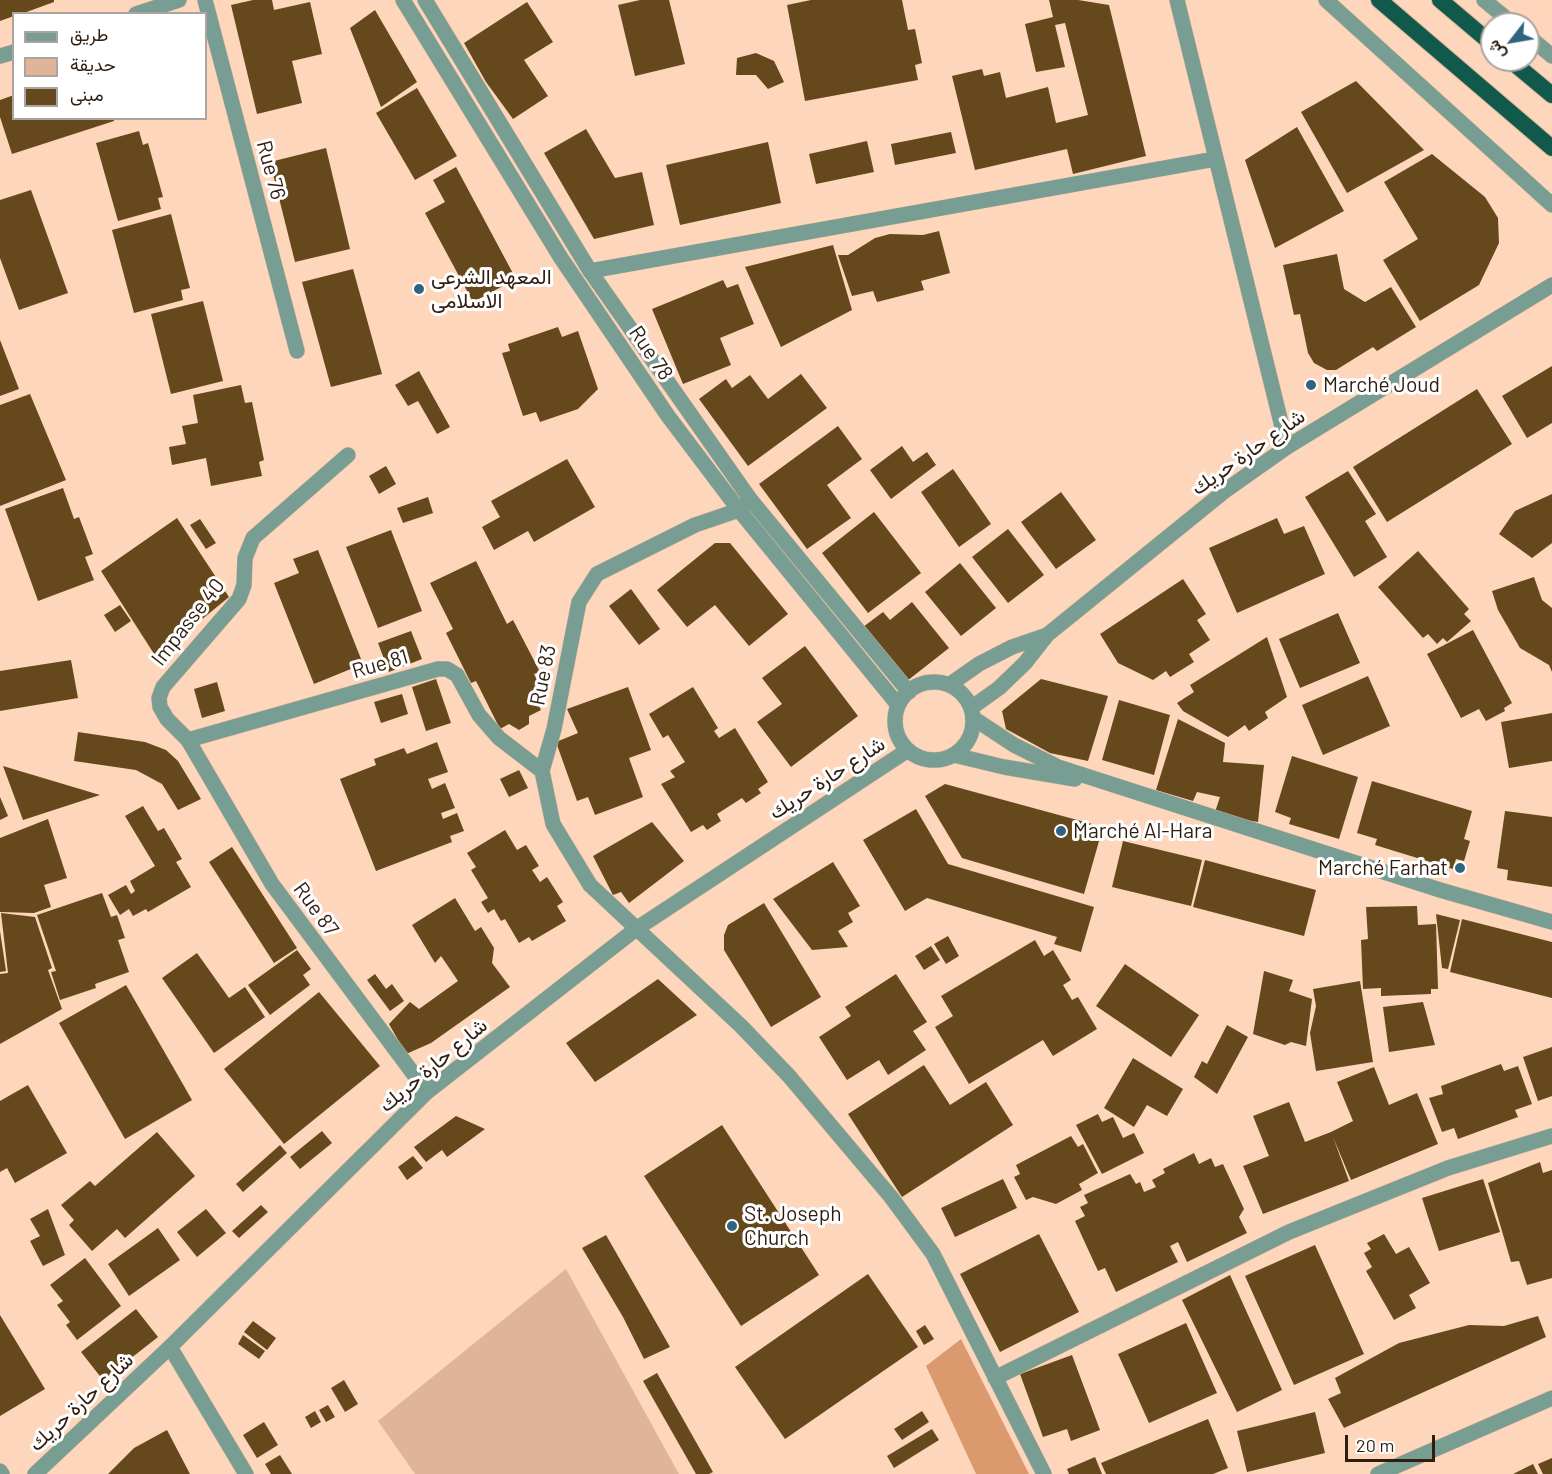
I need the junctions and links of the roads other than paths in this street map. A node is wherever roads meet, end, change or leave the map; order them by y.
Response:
1 (179, 0) edge
2 (205, 0) edge
3 (403, 0) edge
4 (425, 0) edge
5 (1177, 0) edge
6 (1326, 0) edge
7 (1379, 0) edge
8 (1440, 0) edge
9 (1484, 0) edge
10 (142, 12) edge
11 (1498, 12) edge
12 (1480, 34) edge
13 (1540, 46) edge
14 (1552, 56) edge
15 (1524, 72) edge
16 (1552, 95) edge
17 (1552, 148) edge
18 (1215, 159) junction
19 (1552, 205) edge
20 (590, 271) junction
21 (1552, 285) edge
22 (297, 351) dead end
23 (1287, 447) junction
24 (348, 455) dead end
25 (744, 505) junction
26 (1047, 635) junction
27 (949, 685) junction
28 (909, 692) junction
29 (898, 705) junction
30 (972, 713) junction
31 (188, 740) junction
32 (908, 750) junction
33 (954, 755) junction
34 (542, 771) junction
35 (1105, 783) junction
36 (1552, 922) edge
37 (636, 929) junction
38 (427, 1092) junction
39 (1552, 1136) edge
40 (170, 1347) junction
41 (994, 1378) junction
42 (1552, 1398) edge
43 (35, 1474) edge
44 (246, 1474) edge
45 (1044, 1474) edge
46 (1378, 1474) edge

1 - 10 street
2 - 22 street, Rue 76
3 - 25 street, Rue 78
4 - 20 street
5 - 18 street
6 - 19 street
7 - 17 highway
8 - 12 highway
9 - 11 street
13 - 14 street
15 - 16 highway
18 - 20 street
18 - 23 street
20 - 25 street
21 - 23 street, شارع حارة حريك
23 - 26 street, شارع حارة حريك
24 - 31 street, Impasse 40
25 - 28 street
25 - 29 street, Rue 78
25 - 34 street, Rue 83
26 - 27 street, شارع حارة حريك
26 - 30 street, شارع حارة حريك
27 - 28 street
27 - 30 street
28 - 29 street
29 - 32 street
30 - 33 street
30 - 35 street
31 - 34 street, Rue 81
31 - 38 street, Rue 87
32 - 33 street
32 - 37 street, شارع حارة حريك
33 - 35 street
34 - 37 street, Rue 83
35 - 36 street
37 - 38 street, شارع حارة حريك
37 - 41 street, Rue 83
38 - 40 street, شارع حارة حريك
39 - 41 street
40 - 43 street, شارع حارة حريك
40 - 44 street
41 - 45 street, Rue 83
42 - 46 street

